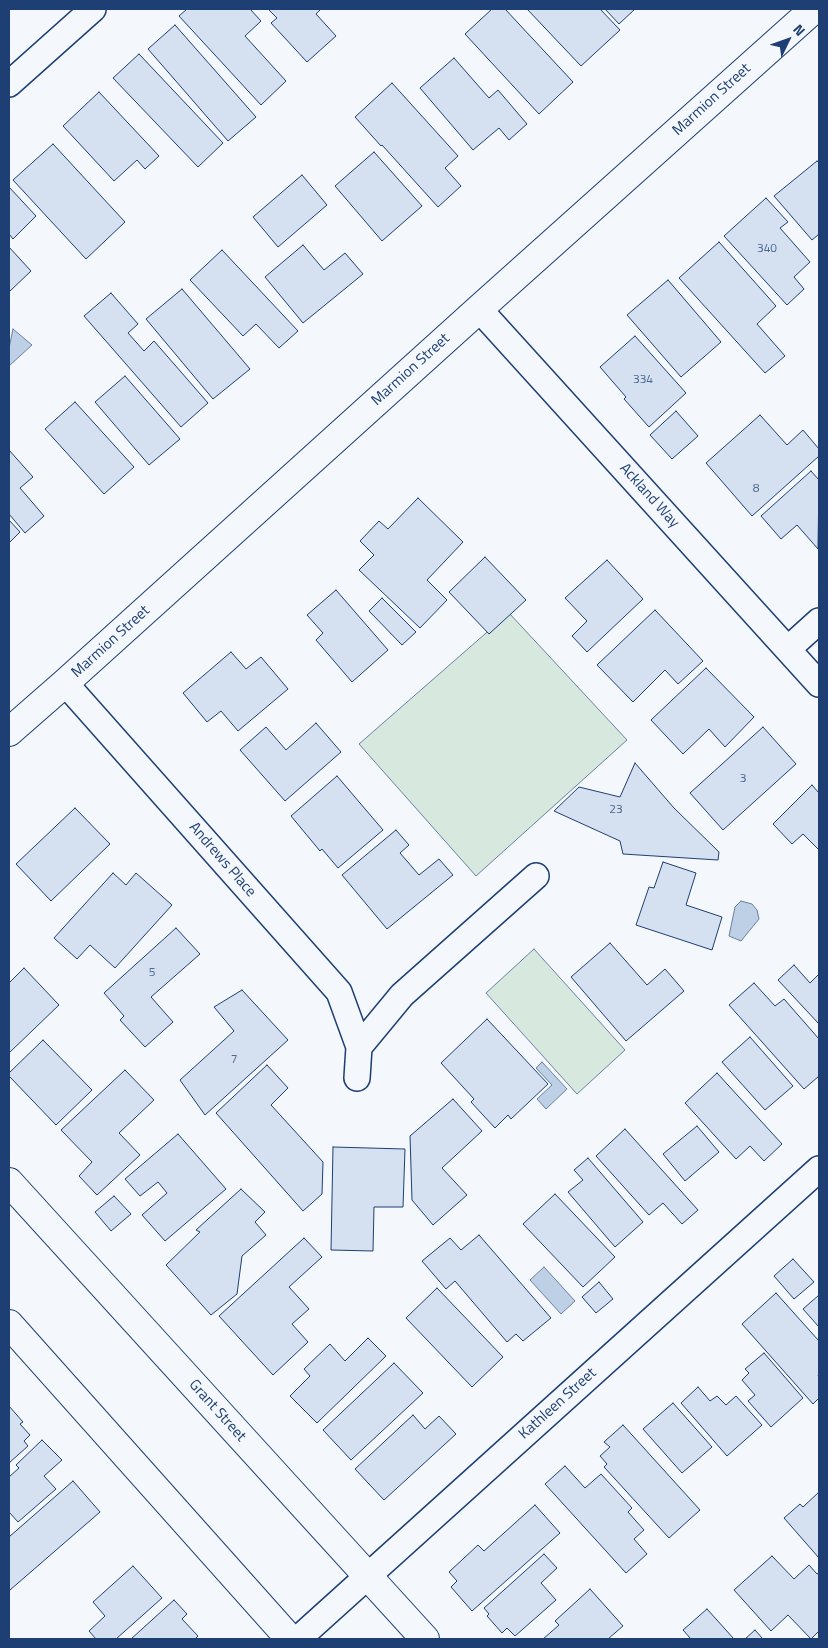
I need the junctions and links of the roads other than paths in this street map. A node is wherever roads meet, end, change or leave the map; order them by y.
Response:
1 (93, 9) edge
2 (814, 9) edge
3 (9, 84) edge
4 (479, 309) junction
5 (819, 621) edge
6 (788, 649) junction
7 (66, 683) junction
8 (819, 684) edge
9 (9, 732) edge
10 (536, 876) dead end
11 (360, 1047) junction
12 (357, 1078) dead end
13 (819, 1169) edge
14 (9, 1182) edge
15 (9, 1324) edge
16 (367, 1576) junction
17 (290, 1639) edge
18 (298, 1639) edge
19 (425, 1639) edge

1 - 3 street
2 - 4 street, Marmion Street
4 - 6 street, Ackland Way
4 - 7 street, Marmion Street
5 - 6 street
6 - 8 street, Ackland Way
7 - 9 street, Marmion Street
7 - 11 street, Andrews Place
10 - 11 street
11 - 12 street, Andrews Place
13 - 16 street, Kathleen Street
14 - 16 street, Grant Street
15 - 17 street
16 - 18 street, Kathleen Street
16 - 19 street, Grant Street

